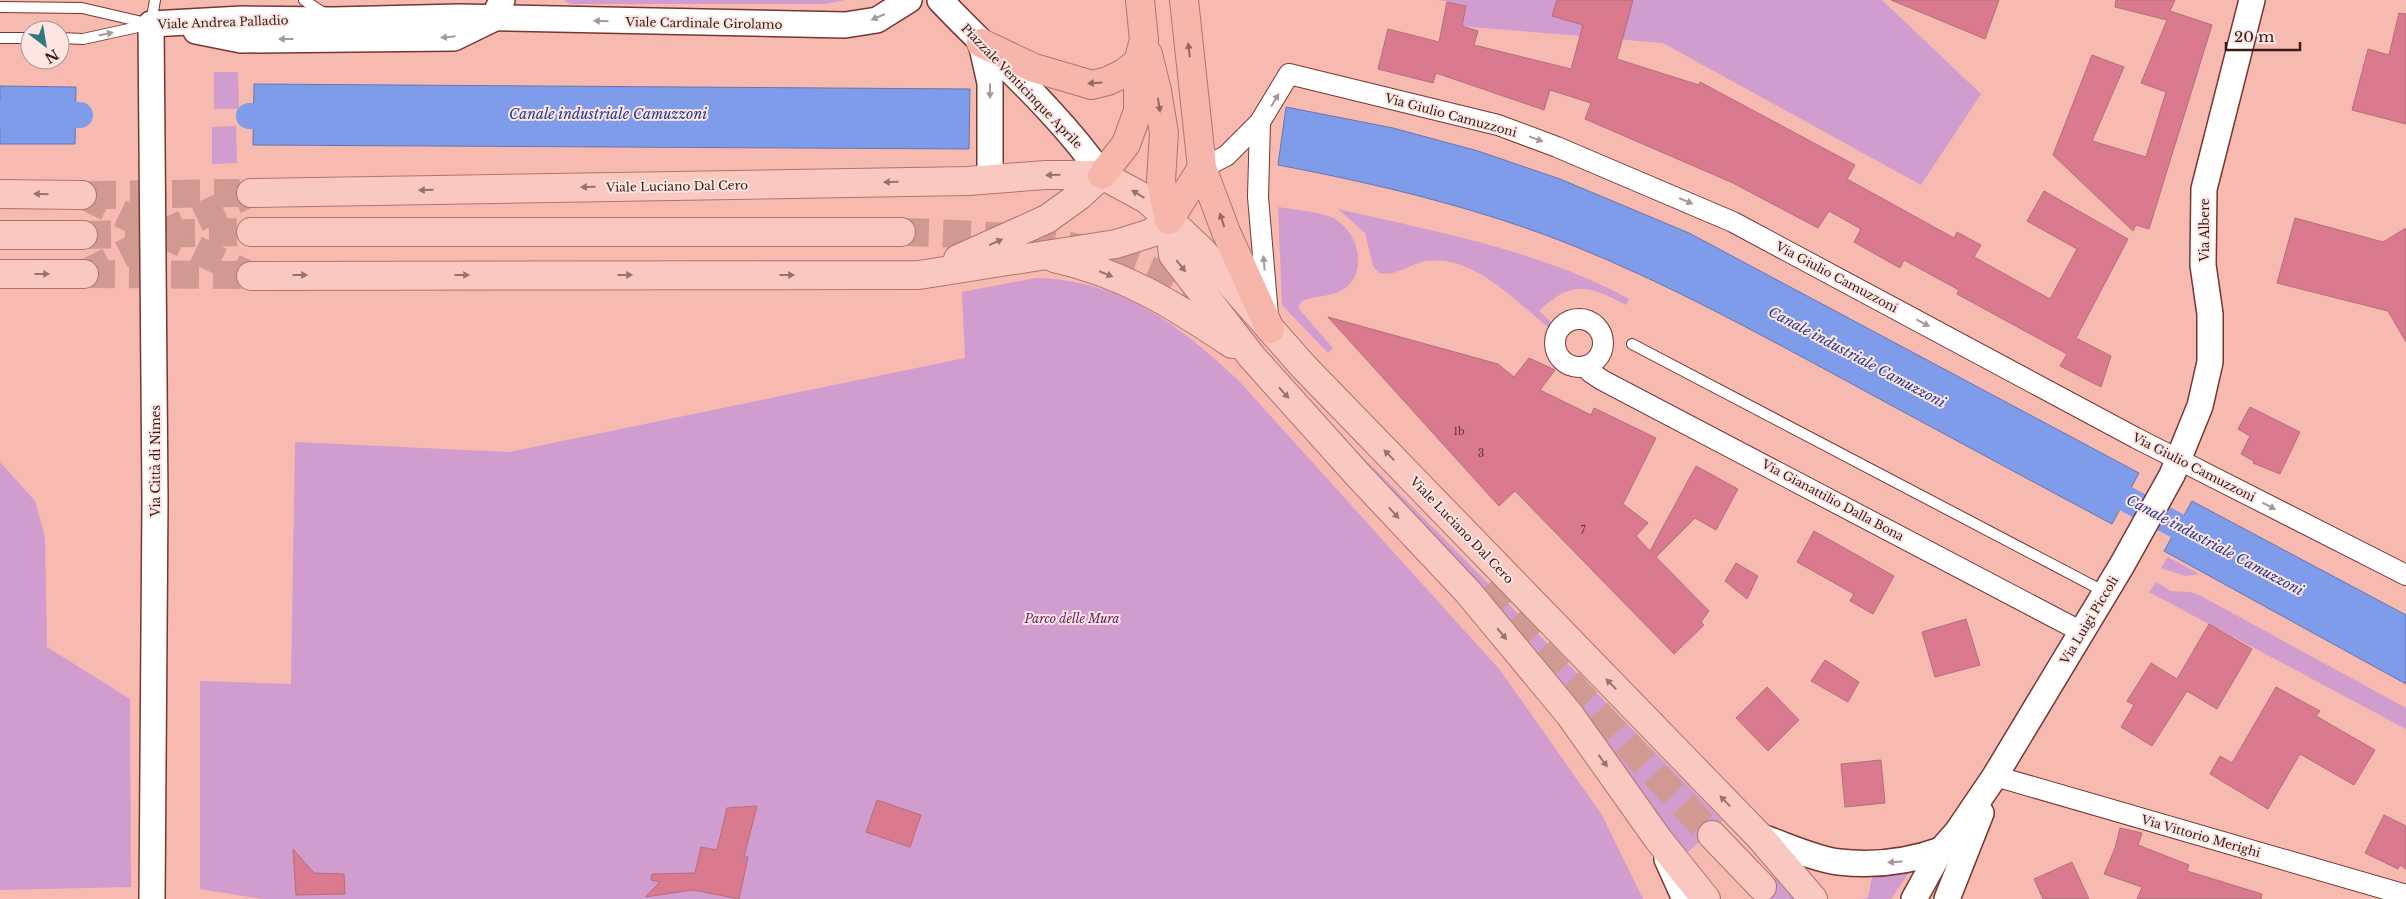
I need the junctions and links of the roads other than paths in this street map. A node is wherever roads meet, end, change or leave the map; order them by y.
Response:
1 (9, 0) edge
2 (304, 0) edge
3 (908, 0) edge
4 (940, 0) edge
5 (1140, 0) edge
6 (1184, 0) edge
7 (2252, 0) edge
8 (0, 6) edge
9 (497, 9) edge
10 (153, 12) edge
11 (334, 20) junction
12 (0, 38) edge
13 (20, 38) edge
14 (70, 38) edge
15 (981, 43) junction
16 (1141, 51) junction
17 (1260, 122) junction
18 (1202, 168) junction
19 (1102, 175) junction
20 (990, 180) junction
21 (251, 193) tunnel mouth
22 (0, 194) edge
23 (82, 195) tunnel mouth
24 (1169, 220) junction
25 (251, 232) tunnel mouth
26 (901, 232) tunnel mouth
27 (0, 235) edge
28 (83, 235) tunnel mouth
29 (1042, 256) junction
30 (0, 274) edge
31 (84, 274) tunnel mouth
32 (919, 275) junction
33 (251, 276) tunnel mouth
34 (1270, 329) junction
35 (1632, 344) dead end
36 (1252, 357) junction
37 (1586, 366) dead end
38 (2175, 468) junction
39 (2406, 575) edge
40 (2106, 592) junction
41 (2082, 632) junction
42 (1995, 776) junction
43 (1712, 835) tunnel mouth
44 (1759, 836) junction
45 (1658, 839) junction
46 (1941, 850) junction
47 (1960, 870) junction
48 (1762, 887) dead end
49 (2406, 895) edge
50 (152, 899) edge
51 (1685, 899) edge
52 (1706, 899) edge
53 (1813, 899) edge
54 (1914, 899) edge
55 (1947, 899) edge
56 (1960, 899) edge

1 - 8 lane
2 - 11 lane
3 -> 9 street, Viale Cardinale Girolamo
4 - 15 street, Piazzale Venticinque Aprile
5 - 16 highway
18 -> 6 highway
7 - 38 street, Via Albere
8 - 10 lane
9 -> 10 street, Viale Andrea Palladio
9 - 11 street, Viale Andrea Palladio
10 - 11 street, Viale Andrea Palladio
14 -> 10 lane
10 - 50 street, Via Città di Nimes
12 - 13 lane
16 -> 15 highway
15 - 19 street, Piazzale Venticinque Aprile
15 -> 20 street
16 - 19 highway
16 -> 24 highway
17 - 18 street, Via Giulio Camuzzoni
34 -> 17 street, Via Giulio Camuzzoni
17 -> 38 street, Via Giulio Camuzzoni
18 - 24 highway
34 -> 18 highway
19 -> 20 main road, Viale Luciano Dal Cero
24 -> 19 main road, Viale Luciano Dal Cero
32 -> 19 main road
20 -> 21 main road, Viale Luciano Dal Cero
23 -> 22 main road
24 - 29 main road
24 - 34 main road, Viale Luciano Dal Cero
24 -> 36 main road
25 - 26 main road
27 - 28 main road
29 - 32 main road
29 -> 36 main road
30 -> 31 main road
33 -> 32 main road
44 -> 34 main road, Viale Luciano Dal Cero
35 - 40 lane
36 -> 45 main road
37 - 41 street, Via Gianattilio Dalla Bona
38 -> 39 street, Via Giulio Camuzzoni
38 - 40 street, Via Luigi Piccoli
40 - 41 street, Via Luigi Piccoli
41 - 42 street, Via Luigi Piccoli
42 - 46 street, Via Luigi Piccoli
42 - 47 street, Via Luigi Piccoli
42 - 49 street, Via Vittorio Merighi
43 - 48 main road
46 -> 44 street, Viale Luciano Dal Cero
44 - 53 main road, Viale Luciano Dal Cero
45 - 51 street
45 - 52 main road
46 - 54 street, Via Luigi Piccoli
47 - 55 street, Via Luigi Piccoli
47 - 56 street

